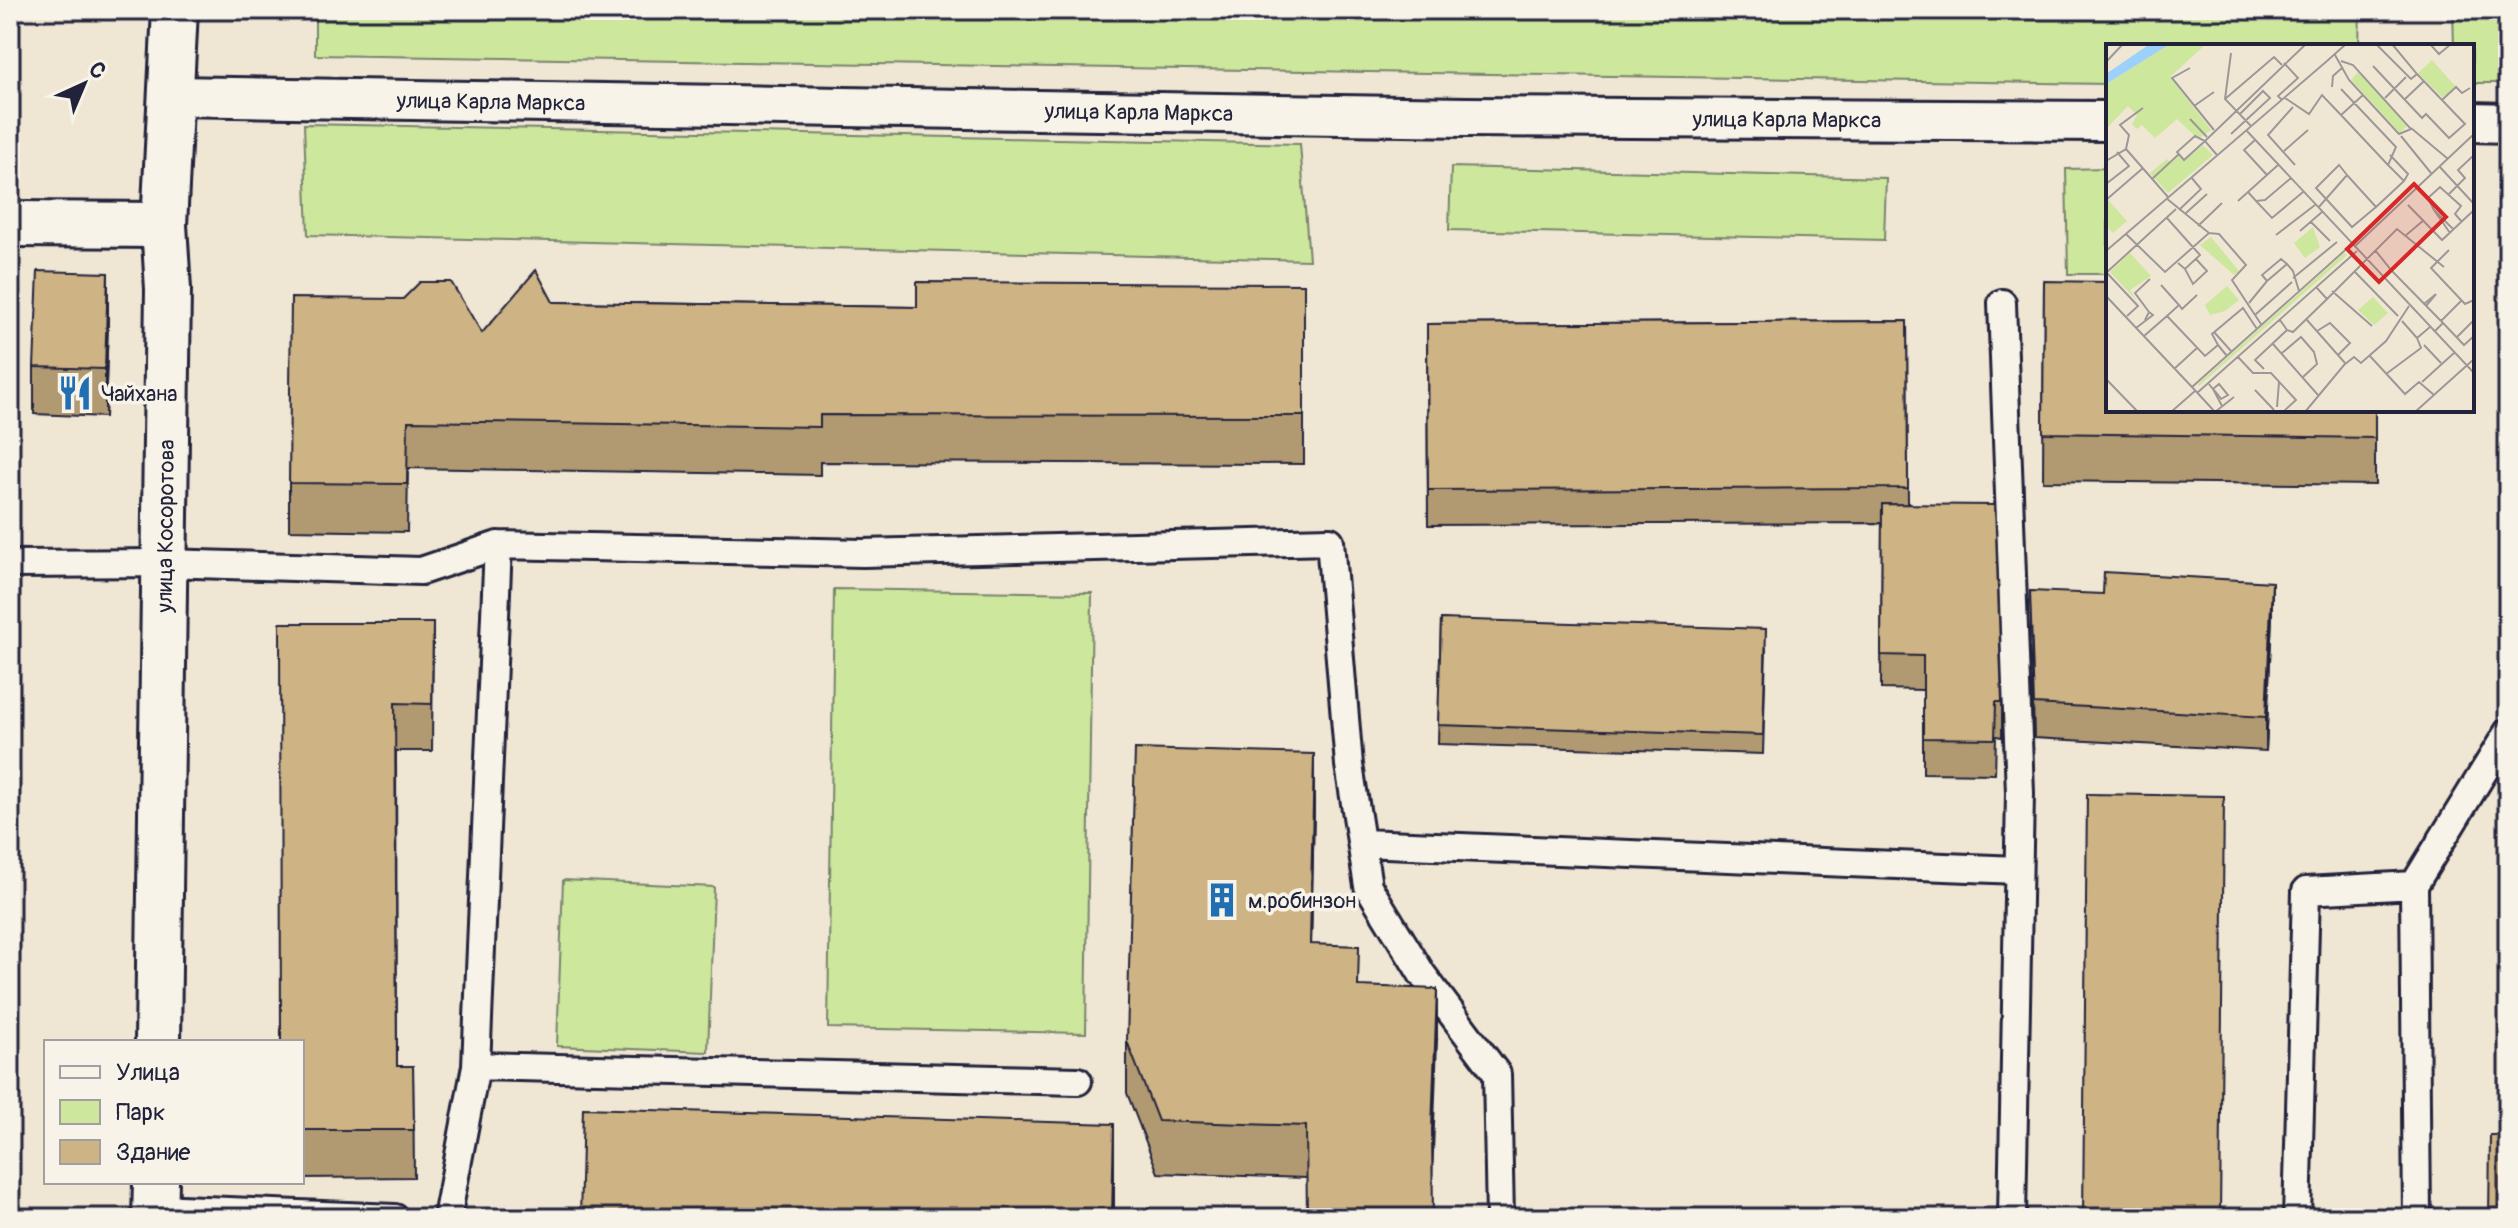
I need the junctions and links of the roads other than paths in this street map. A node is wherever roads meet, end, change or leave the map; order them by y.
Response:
1 (175, 10) edge
2 (171, 96) junction
3 (2106, 121) edge
4 (2474, 122) edge
5 (2508, 123) edge
6 (10, 224) edge
7 (164, 225) junction
8 (2002, 303) dead end
9 (498, 545) junction
10 (165, 563) junction
11 (10, 564) edge
12 (2508, 732) edge
13 (1362, 843) junction
14 (2018, 870) junction
15 (2414, 885) junction
16 (158, 1040) edge
17 (476, 1066) junction
18 (1078, 1081) dead end
19 (156, 1203) edge
20 (395, 1218) edge
21 (447, 1218) edge
22 (1500, 1218) edge
23 (2012, 1218) edge
24 (2297, 1218) edge
25 (2417, 1218) edge

1 - 2 street, улица Косоротова
2 - 3 street, улица Карла Маркса
2 - 7 street, улица Косоротова
4 - 5 street
6 - 7 street
7 - 10 street, улица Косоротова
8 - 14 lane
9 - 10 lane
9 - 13 lane
9 - 17 lane
10 - 11 lane
10 - 16 street, улица Косоротова
12 - 15 lane
13 - 14 lane
13 - 22 lane
14 - 23 lane
15 - 24 lane
15 - 25 lane
17 - 18 lane
17 - 21 lane
19 - 20 lane

